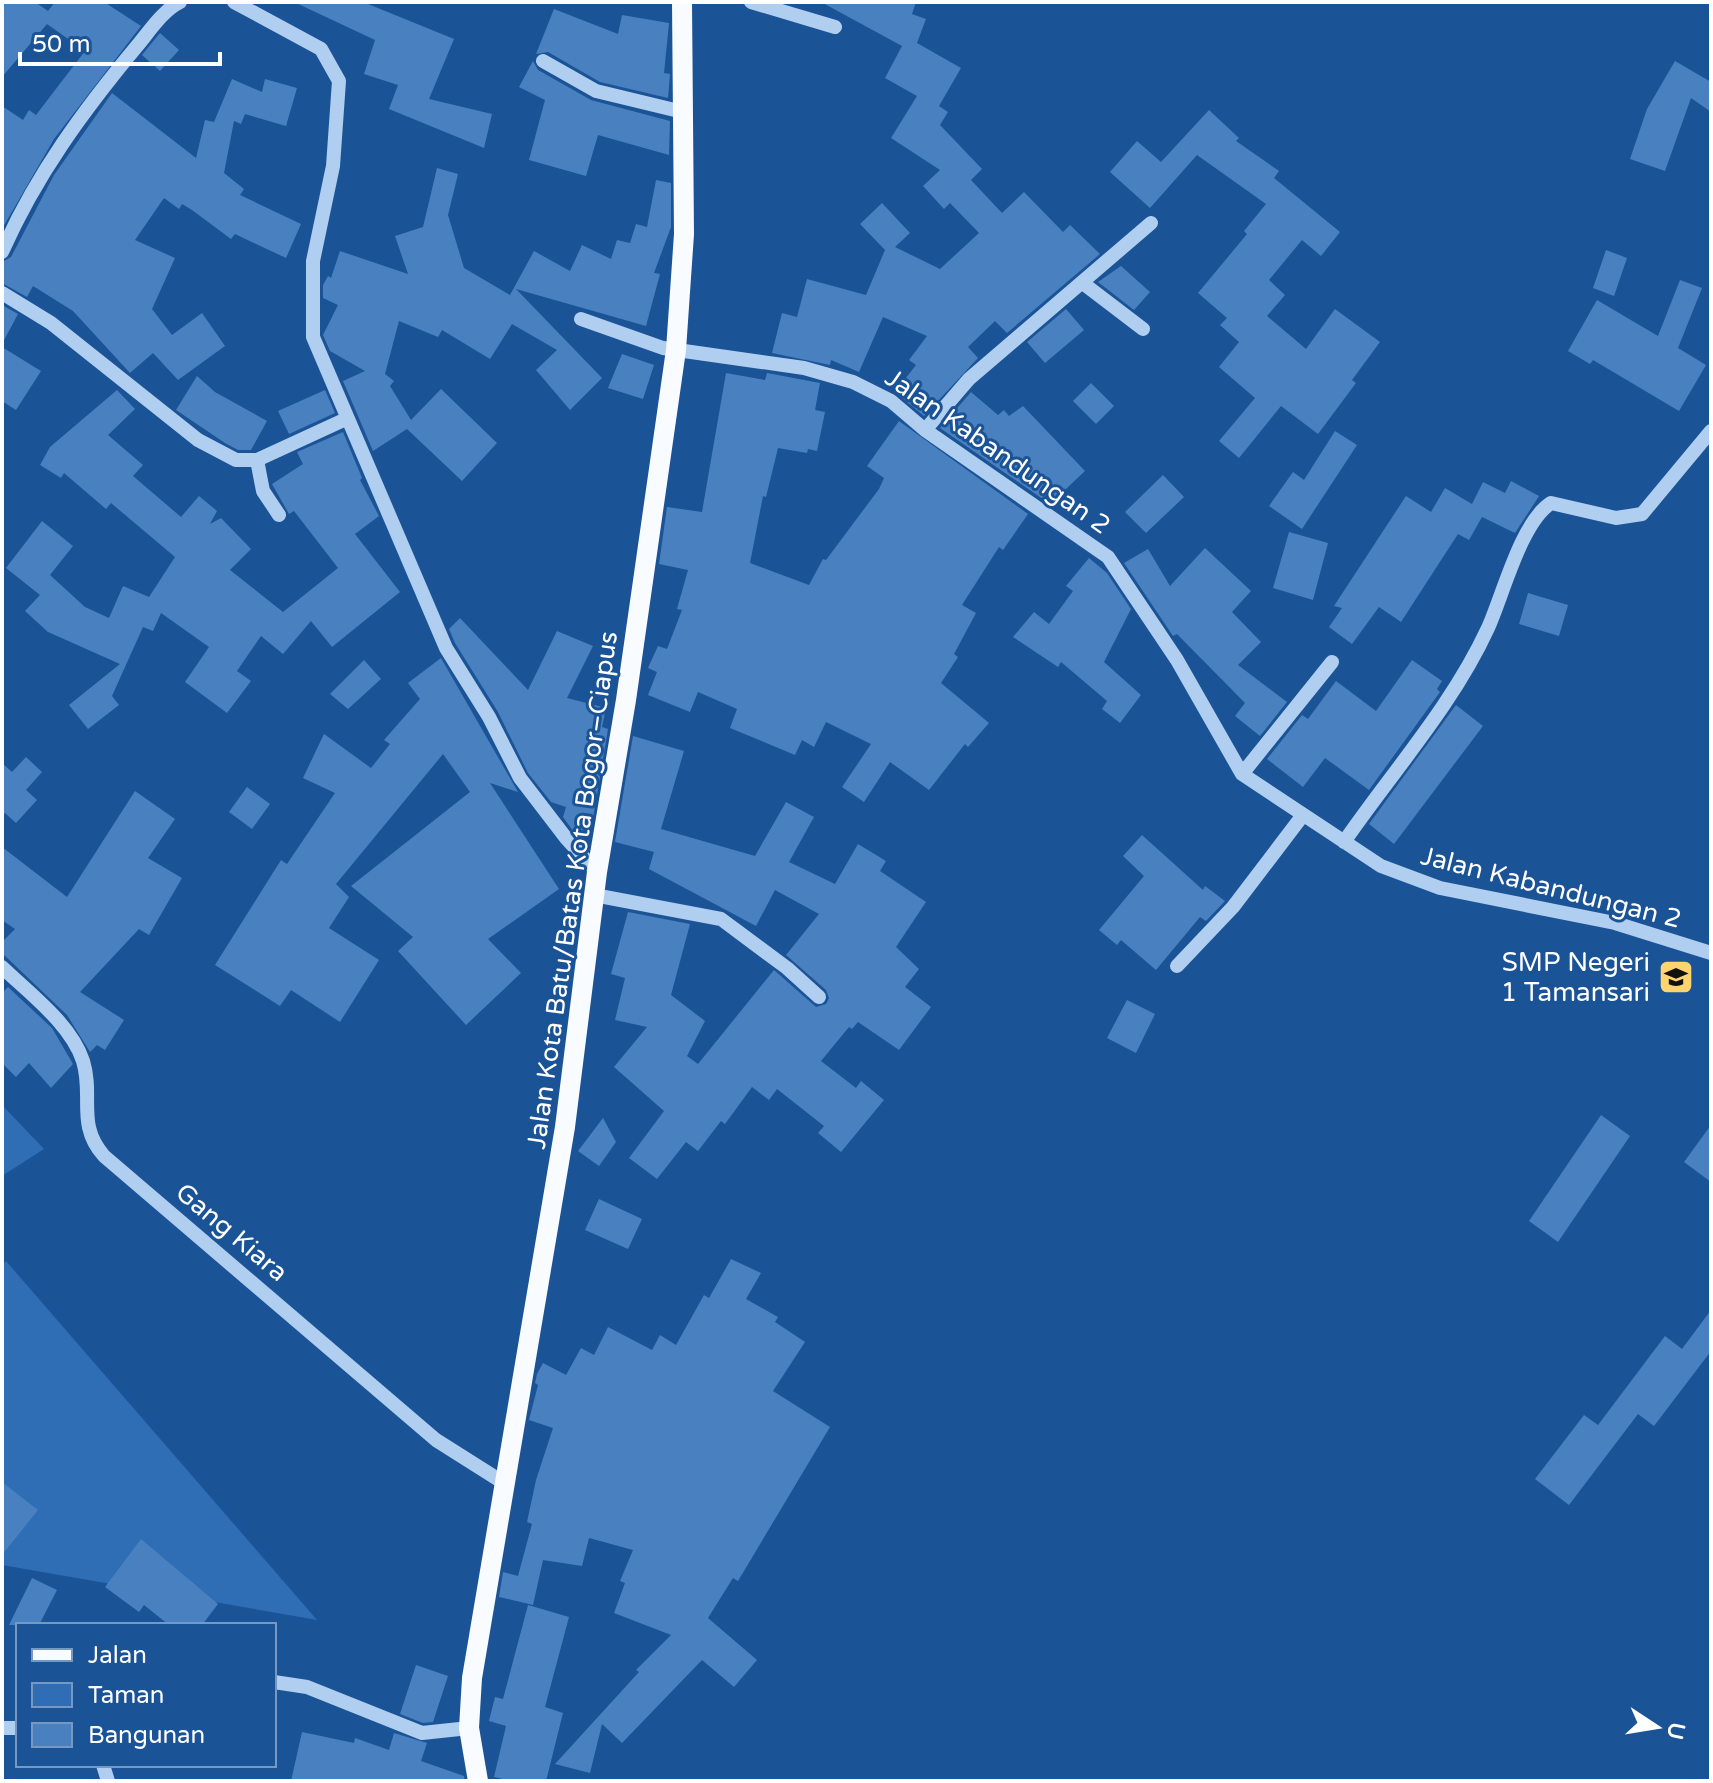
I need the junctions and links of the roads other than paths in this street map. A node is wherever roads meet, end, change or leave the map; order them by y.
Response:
1 (180, 2) edge
2 (234, 2) edge
3 (682, 2) edge
4 (751, 2) edge
5 (835, 27) dead end
6 (543, 61) dead end
7 (683, 112) junction
8 (1151, 223) dead end
9 (2, 252) edge
10 (1084, 284) junction
11 (2, 293) edge
12 (581, 319) dead end
13 (1143, 329) dead end
14 (676, 350) junction
15 (346, 419) junction
16 (925, 430) junction
17 (1711, 431) edge
18 (257, 460) junction
19 (279, 515) dead end
20 (1332, 662) dead end
21 (1242, 774) junction
22 (1303, 815) junction
23 (1344, 842) junction
24 (597, 872) junction
25 (594, 895) junction
26 (1711, 953) edge
27 (1177, 966) dead end
28 (2, 967) edge
29 (819, 997) dead end
30 (504, 1483) junction
31 (276, 1682) edge
32 (469, 1728) junction
33 (478, 1781) edge

1 - 9 street
2 - 15 street
3 - 7 main road, Jalan Kota Batu/Batas Kota Bogor–Ciapus
4 - 5 street
6 - 7 street
7 - 14 main road, Jalan Kota Batu/Batas Kota Bogor–Ciapus
8 - 10 street
10 - 13 street
10 - 16 street
11 - 18 street
12 - 14 street, Jalan Kabandungan 2
14 - 16 street, Jalan Kabandungan 2
14 - 24 main road, Jalan Kota Batu/Batas Kota Bogor–Ciapus
15 - 18 street
15 - 24 street
16 - 21 street, Jalan Kabandungan 2
17 - 23 street
18 - 19 street
20 - 21 street
21 - 22 street, Jalan Kabandungan 2
22 - 23 street, Jalan Kabandungan 2
22 - 27 street
23 - 26 street, Jalan Kabandungan 2
24 - 25 main road, Jalan Kota Batu/Batas Kota Bogor–Ciapus
25 - 29 street
25 - 30 main road, Jalan Kota Batu/Batas Kota Bogor–Ciapus
28 - 30 street, Gang Kiara
30 - 32 main road, Jalan Kota Batu/Batas Kota Bogor–Ciapus
31 - 32 street
32 - 33 main road, Jalan Kota Batu/Batas Kota Bogor–Ciapus

